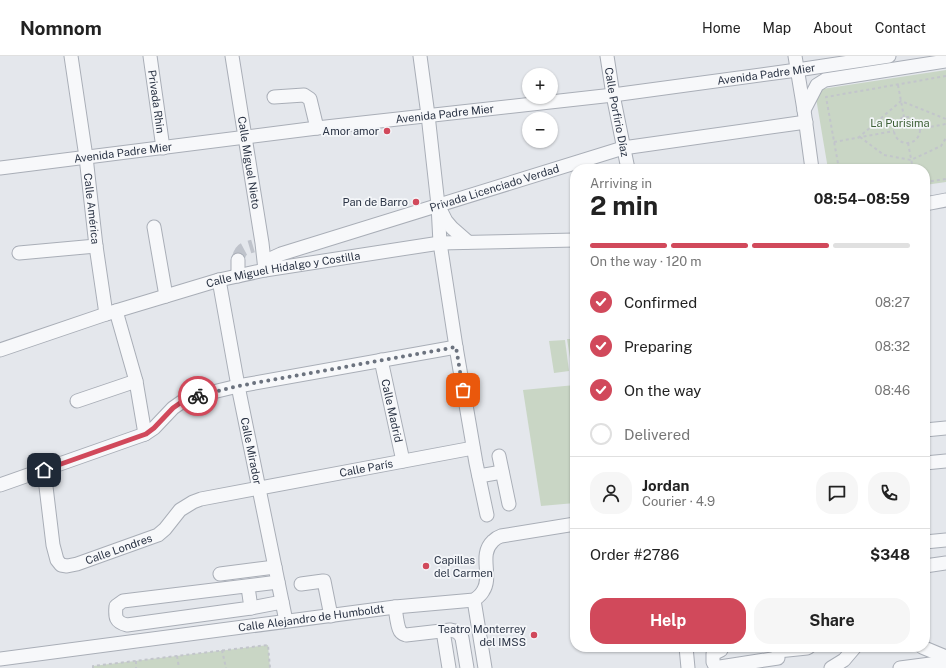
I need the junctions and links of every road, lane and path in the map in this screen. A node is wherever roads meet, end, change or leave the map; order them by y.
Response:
1 (74, 56) edge
2 (150, 56) edge
3 (232, 56) edge
4 (420, 56) edge
5 (608, 56) edge
6 (795, 56) edge
7 (889, 56) edge
8 (946, 61) edge
9 (797, 70) junction
10 (946, 76) edge
11 (898, 85) junction
12 (613, 95) junction
13 (274, 97) dead end
14 (901, 101) junction
15 (428, 115) junction
16 (805, 116) junction
17 (904, 118) junction
18 (946, 119) edge
19 (946, 124) edge
20 (317, 128) junction
21 (919, 129) junction
22 (894, 131) junction
23 (245, 137) junction
24 (859, 137) junction
25 (946, 138) edge
26 (834, 142) junction
27 (908, 142) junction
28 (163, 148) junction
29 (623, 148) junction
30 (86, 157) junction
31 (911, 160) junction
32 (573, 164) edge
33 (627, 164) edge
34 (811, 164) edge
35 (838, 164) edge
36 (912, 164) edge
37 (570, 165) edge
38 (0, 168) edge
39 (946, 179) edge
40 (930, 181) edge
41 (946, 200) edge
42 (930, 203) edge
43 (438, 205) junction
44 (154, 227) dead end
45 (570, 240) edge
46 (468, 242) junction
47 (440, 243) junction
48 (96, 246) junction
49 (19, 253) dead end
50 (238, 260) tunnel mouth
51 (266, 270) junction
52 (238, 276) junction
53 (219, 280) junction
54 (166, 296) junction
55 (111, 313) junction
56 (456, 347) junction
57 (0, 350) edge
58 (381, 360) junction
59 (136, 381) junction
60 (238, 386) junction
61 (77, 401) dead end
62 (946, 428) edge
63 (930, 430) edge
64 (146, 434) junction
65 (473, 448) junction
66 (499, 456) dead end
67 (403, 461) junction
68 (946, 461) edge
69 (930, 463) edge
70 (44, 470) junction
71 (502, 472) junction
72 (479, 476) junction
73 (0, 485) edge
74 (259, 488) junction
75 (509, 504) dead end
76 (487, 516) dead end
77 (570, 525) edge
78 (946, 540) edge
79 (930, 542) edge
80 (946, 563) edge
81 (930, 565) edge
82 (275, 567) junction
83 (220, 574) dead end
84 (278, 582) junction
85 (301, 584) dead end
86 (248, 587) junction
87 (474, 600) junction
88 (282, 602) junction
89 (394, 607) junction
90 (251, 608) junction
91 (331, 616) junction
92 (286, 621) junction
93 (443, 631) junction
94 (222, 650) junction
95 (930, 650) edge
96 (686, 652) edge
97 (716, 652) edge
98 (792, 652) edge
99 (851, 652) edge
100 (177, 656) junction
101 (778, 656) edge
102 (0, 657) edge
103 (946, 657) edge
104 (136, 661) junction
105 (946, 662) edge
106 (93, 668) edge
107 (136, 668) edge
108 (179, 668) edge
109 (226, 668) edge
110 (270, 668) edge
111 (449, 668) edge
112 (468, 668) edge
113 (484, 668) edge
114 (688, 668) edge
115 (831, 668) edge
116 (900, 668) edge

1 - 30 street, Calle América
2 - 28 street, Privada Rhin
3 - 23 street, Calle Miguel Nieto
4 - 15 street
5 - 12 street, Calle Porfirio Díaz
6 - 9 street
7 - 9 street, Avenida Padre Mier
8 - 16 street
9 - 12 street, Avenida Padre Mier
9 - 16 street
10 - 11 path
11 - 14 path
11 - 26 path
12 - 15 street, Avenida Padre Mier
12 - 29 street, Calle Porfirio Díaz
13 - 20 street
14 - 17 path
14 - 18 path
14 - 24 path
15 - 20 street, Avenida Padre Mier
15 - 43 street
16 - 29 street, Privada Licenciado Verdad
16 - 34 street
17 - 21 path
17 - 22 path
19 - 21 path
20 - 23 street, Avenida Padre Mier
21 - 27 path
22 - 24 path
22 - 27 path
23 - 28 street, Avenida Padre Mier
23 - 51 street, Calle Miguel Nieto
24 - 26 path
24 - 31 path
25 - 31 path
26 - 35 path
27 - 31 path
28 - 30 street, Avenida Padre Mier
29 - 32 street, Privada Licenciado Verdad
29 - 33 street, Calle Porfirio Díaz
30 - 38 street, Avenida Padre Mier
30 - 48 street, Calle América
31 - 36 path
37 - 43 street, Privada Licenciado Verdad
39 - 40 path
41 - 42 street
43 - 46 street
43 - 47 street
43 - 51 street, Privada Licenciado Verdad
44 - 54 street
45 - 46 street, Calle Miguel Hidalgo y Costilla
46 - 47 street, Calle Miguel Hidalgo y Costilla
47 - 51 street, Calle Miguel Hidalgo y Costilla
47 - 56 street
48 - 49 street
48 - 55 street, Calle América
50 - 52 street
51 - 52 street, Calle Miguel Hidalgo y Costilla
52 - 53 street, Calle Miguel Hidalgo y Costilla
53 - 54 street, Calle Miguel Hidalgo y Costilla
53 - 60 street, Calle Mirador
54 - 55 street, Calle Miguel Hidalgo y Costilla
55 - 57 street, Calle Miguel Hidalgo y Costilla
55 - 59 street, Calle América
56 - 58 street
56 - 65 street
58 - 60 street
58 - 67 street, Calle Madrid
59 - 61 street
59 - 64 street, Calle América
60 - 64 street
60 - 74 street, Calle Mirador
62 - 63 street
64 - 70 street
65 - 67 street, Calle París
65 - 72 street
66 - 71 street
67 - 74 street, Calle París
68 - 69 street
70 - 73 street
70 - 74 street, Calle Londres
71 - 72 street
71 - 75 street
72 - 76 street
74 - 82 street, Calle Mirador
77 - 87 street
78 - 79 street
80 - 81 street
82 - 83 street
82 - 84 street, Calle Mirador
84 - 86 street
84 - 88 street, Calle Mirador
85 - 91 street
86 - 90 street
86 - 90 street
87 - 89 street, Calle Alejandro de Humboldt
87 - 113 street
88 - 90 street
88 - 92 street, Calle Mirador
89 - 91 street, Calle Alejandro de Humboldt
89 - 93 street
91 - 92 street, Calle Alejandro de Humboldt
92 - 102 street, Calle Alejandro de Humboldt
93 - 111 street
93 - 112 street
94 - 100 path
94 - 109 path
94 - 110 path
95 - 103 street
96 - 114 street
97 - 101 street
98 - 101 street
99 - 115 street
100 - 104 path
100 - 108 path
104 - 106 path
104 - 107 path
105 - 116 street

